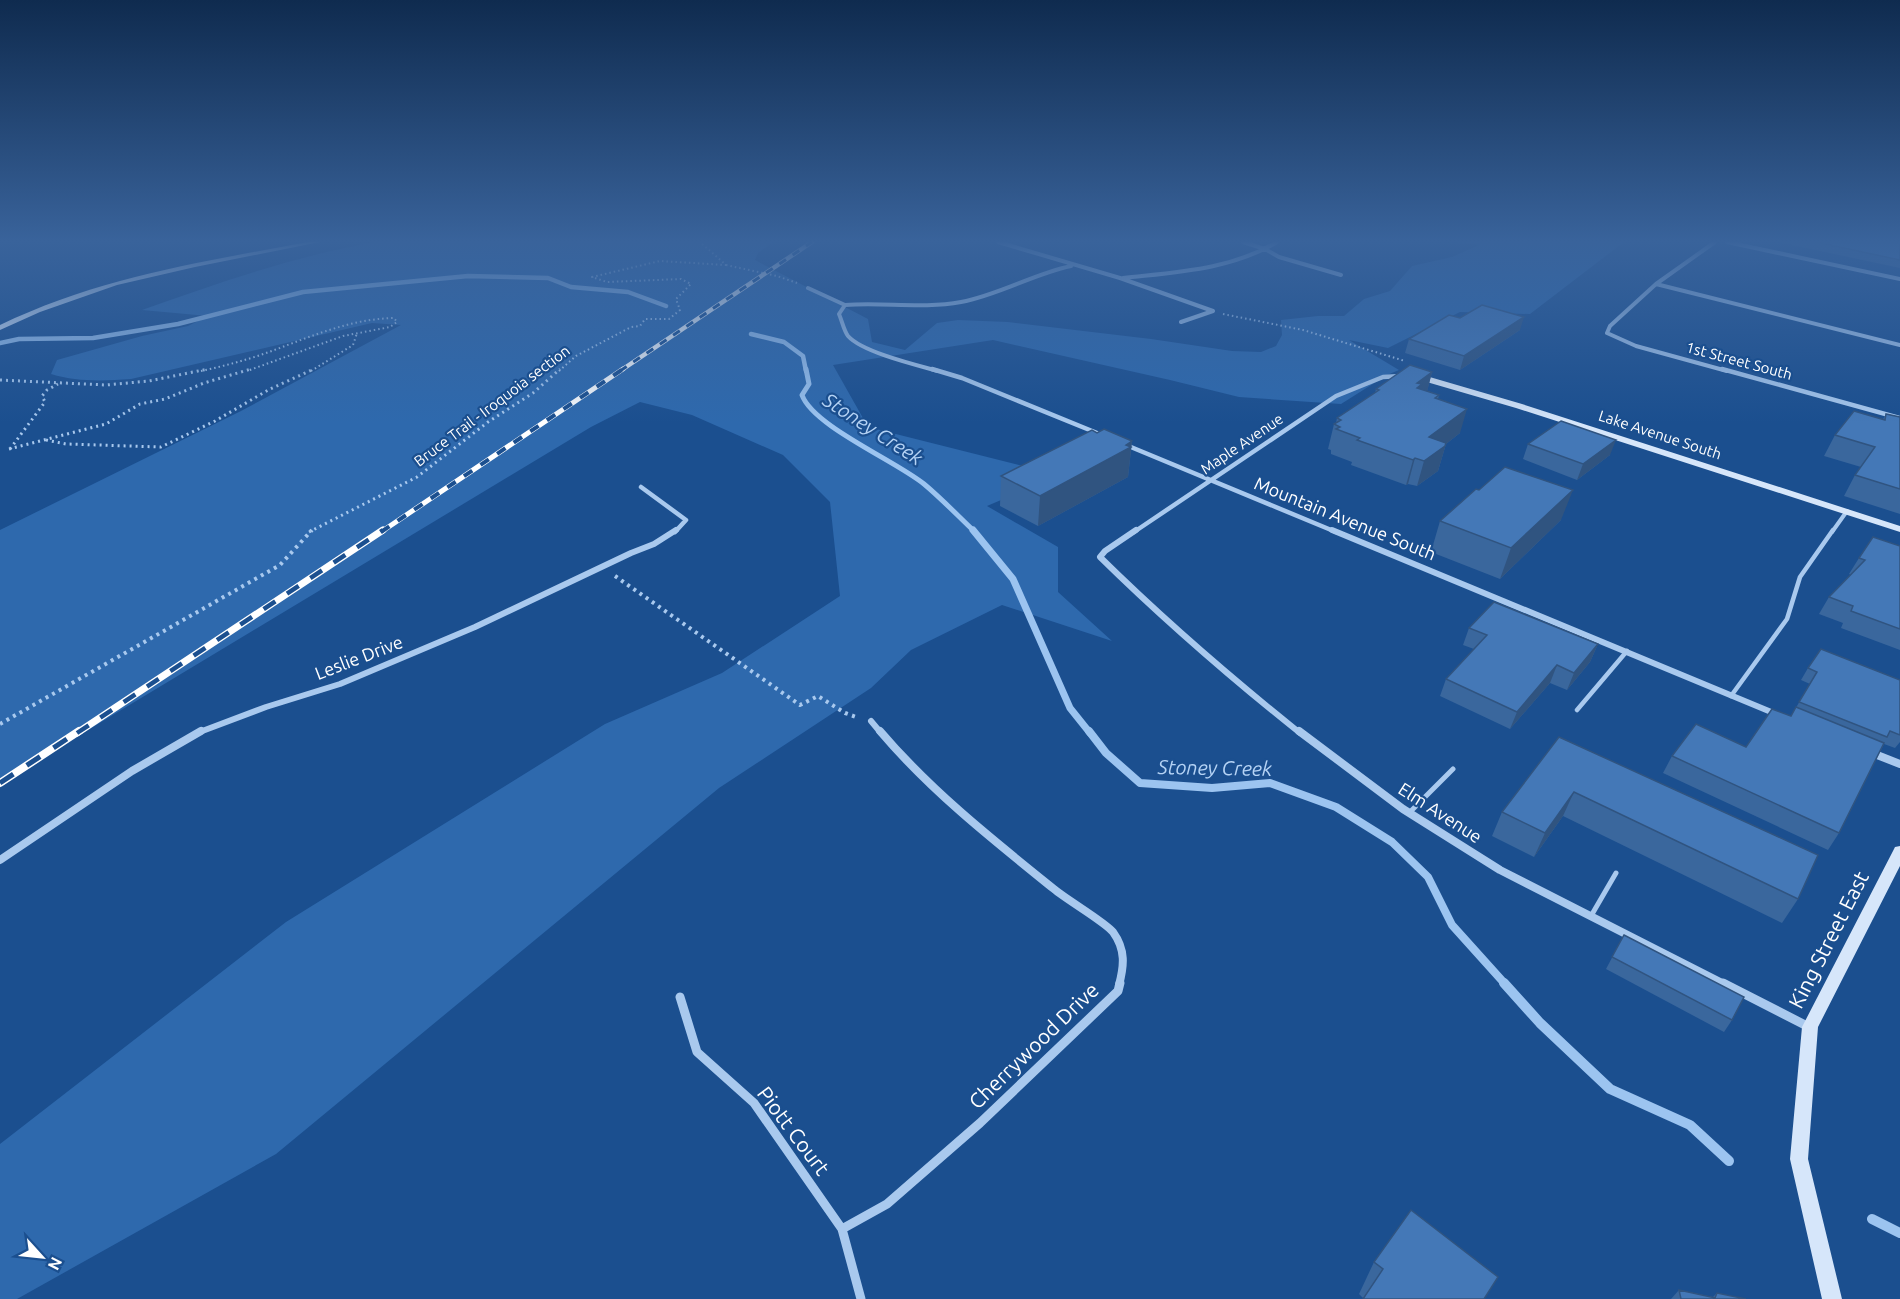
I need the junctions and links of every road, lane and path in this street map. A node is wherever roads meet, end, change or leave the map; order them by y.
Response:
1 (54, 303) edge
2 (677, 303) edge
3 (840, 303) edge
4 (956, 303) edge
5 (1192, 303) edge
6 (1636, 303) edge
7 (1730, 303) edge
8 (845, 305) junction
9 (1213, 312) junction
10 (1181, 322) dead end
11 (0, 328) edge
12 (357, 333) junction
13 (1900, 345) edge
14 (1409, 363) edge
15 (1409, 375) joint
16 (0, 380) edge
17 (59, 383) junction
18 (1900, 418) edge
19 (1106, 437) edge
20 (45, 440) junction
21 (1117, 442) edge
22 (1210, 480) junction
23 (641, 487) dead end
24 (1847, 511) junction
25 (1900, 529) edge
26 (1100, 557) joint
27 (602, 567) junction
28 (1627, 651) junction
29 (1731, 696) junction
30 (1577, 711) dead end
31 (1784, 717) edge
32 (871, 721) joint
33 (0, 724) edge
34 (1869, 752) edge
35 (1900, 764) edge
36 (1453, 769) dead end
37 (1409, 813) junction
38 (1900, 851) edge
39 (0, 860) edge
40 (1617, 873) dead end
41 (1591, 916) junction
42 (680, 997) dead end
43 (1810, 1027) junction
44 (842, 1229) junction
45 (861, 1299) edge
46 (1832, 1299) edge

1 - 11 main road
2 - 33 path, Bruce Trail - Iroquoia section
3 - 8 street
4 - 8 street
5 - 9 street
6 - 18 street, 1st Street South
7 - 13 street
8 - 19 street
9 - 10 street
9 - 14 path
12 - 17 path
12 - 20 path
12 - 20 path
15 - 22 street, Maple Avenue
15 - 24 main road, Lake Avenue South
16 - 17 path
17 - 20 path
21 - 22 street, Mountain Avenue South
22 - 26 street, Maple Avenue
22 - 28 street, Mountain Avenue South
23 - 27 street, Leslie Drive
24 - 25 main road, Lake Avenue South
24 - 29 lane
26 - 37 street, Elm Avenue
27 - 32 path
27 - 39 street, Leslie Drive
28 - 29 street, Mountain Avenue South
28 - 30 lane
29 - 31 street, Mountain Avenue South
32 - 44 street, Cherrywood Drive
34 - 35 street
36 - 37 lane
37 - 41 street, Elm Avenue
38 - 43 main road, King Street East
40 - 41 lane
41 - 43 street, Elm Avenue
42 - 44 street, Piott Court
43 - 46 main road, King Street East
44 - 45 street

